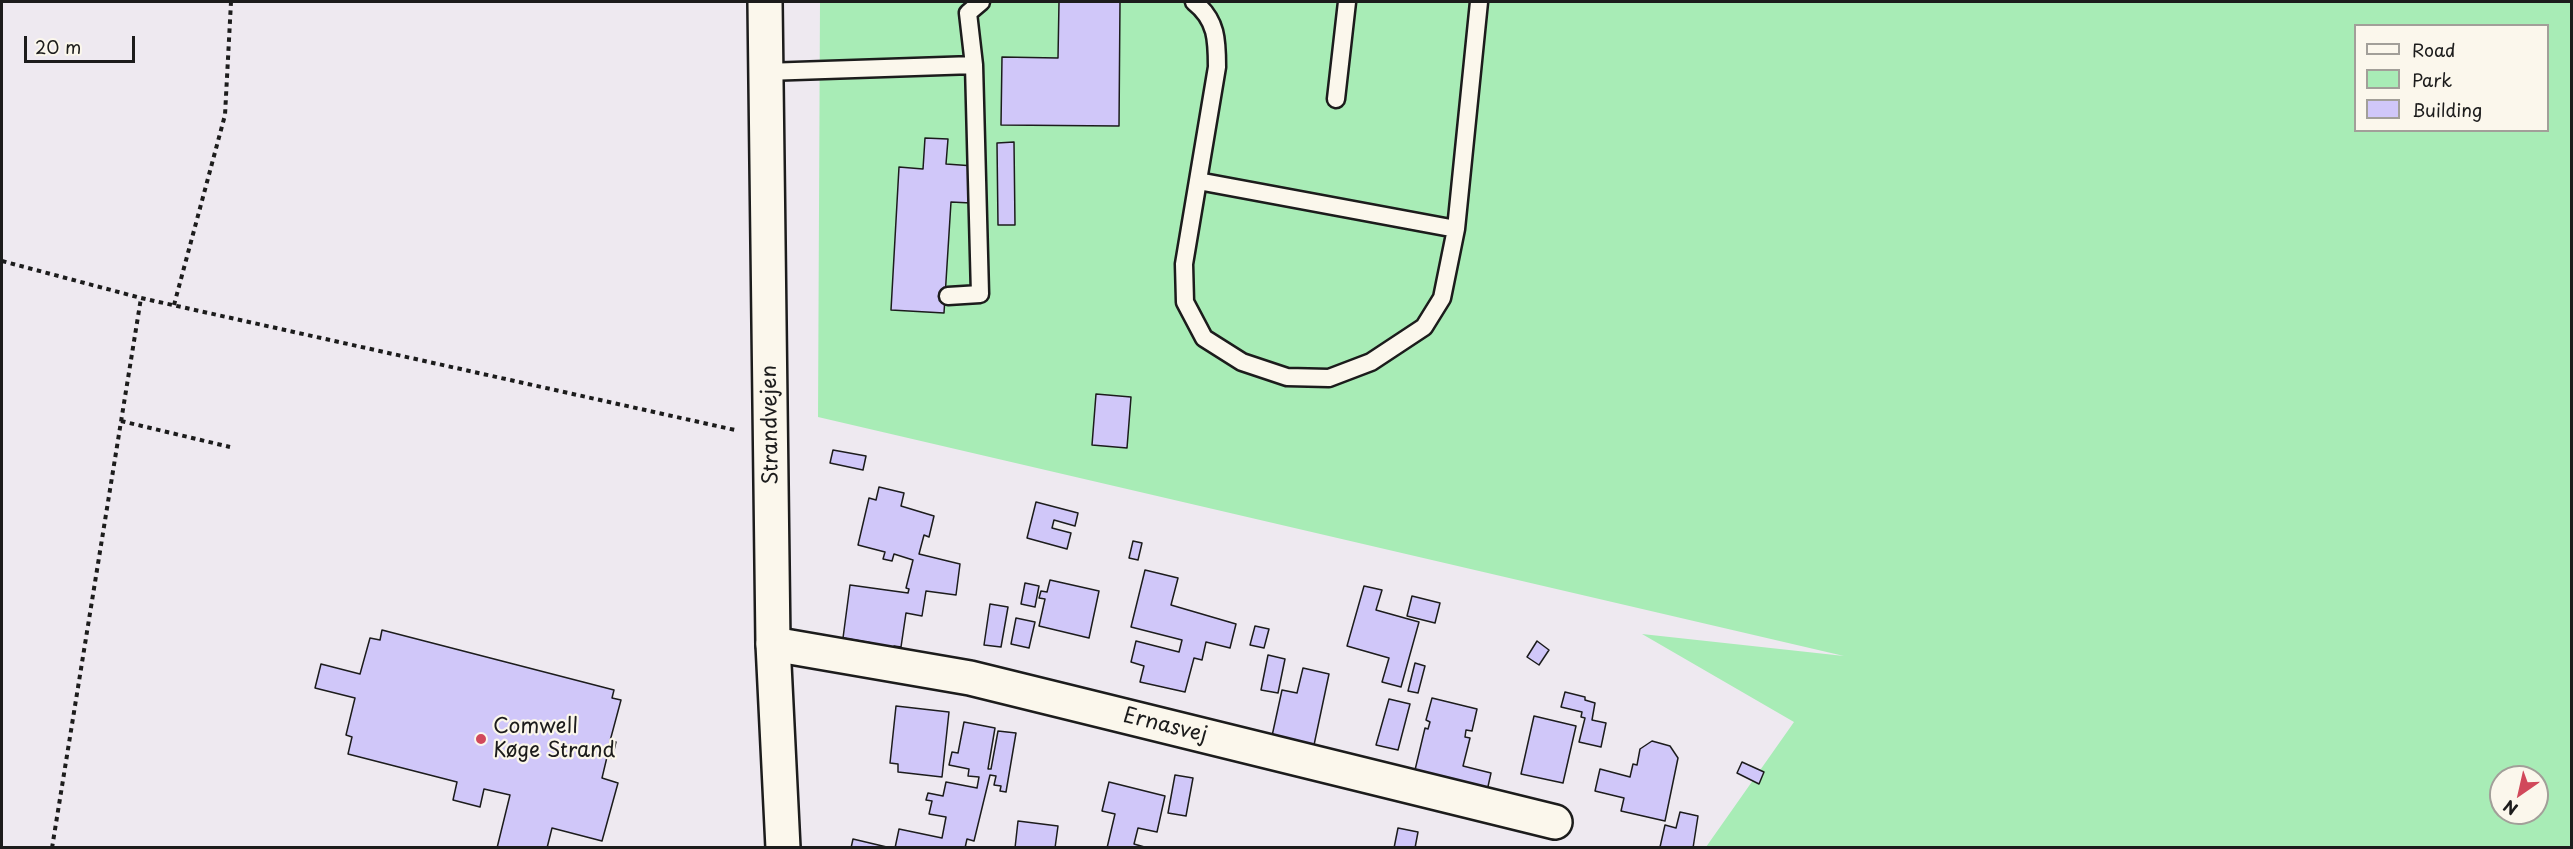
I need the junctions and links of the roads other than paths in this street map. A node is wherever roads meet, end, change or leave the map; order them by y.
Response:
1 (765, 2) edge
2 (1194, 2) edge
3 (1347, 2) edge
4 (1479, 2) edge
5 (972, 5) edge
6 (974, 65) junction
7 (765, 72) junction
8 (1336, 99) dead end
9 (1198, 181) junction
10 (1456, 229) junction
11 (948, 296) dead end
12 (773, 644) junction
13 (1555, 822) dead end
14 (783, 848) edge

1 - 7 main road, Strandvejen
2 - 9 lane
3 - 8 lane
4 - 10 lane
5 - 6 lane
6 - 7 lane
6 - 11 lane
7 - 12 main road, Strandvejen
9 - 10 lane
9 - 10 lane
12 - 13 main road, Ernasvej
12 - 14 main road, Strandvejen

